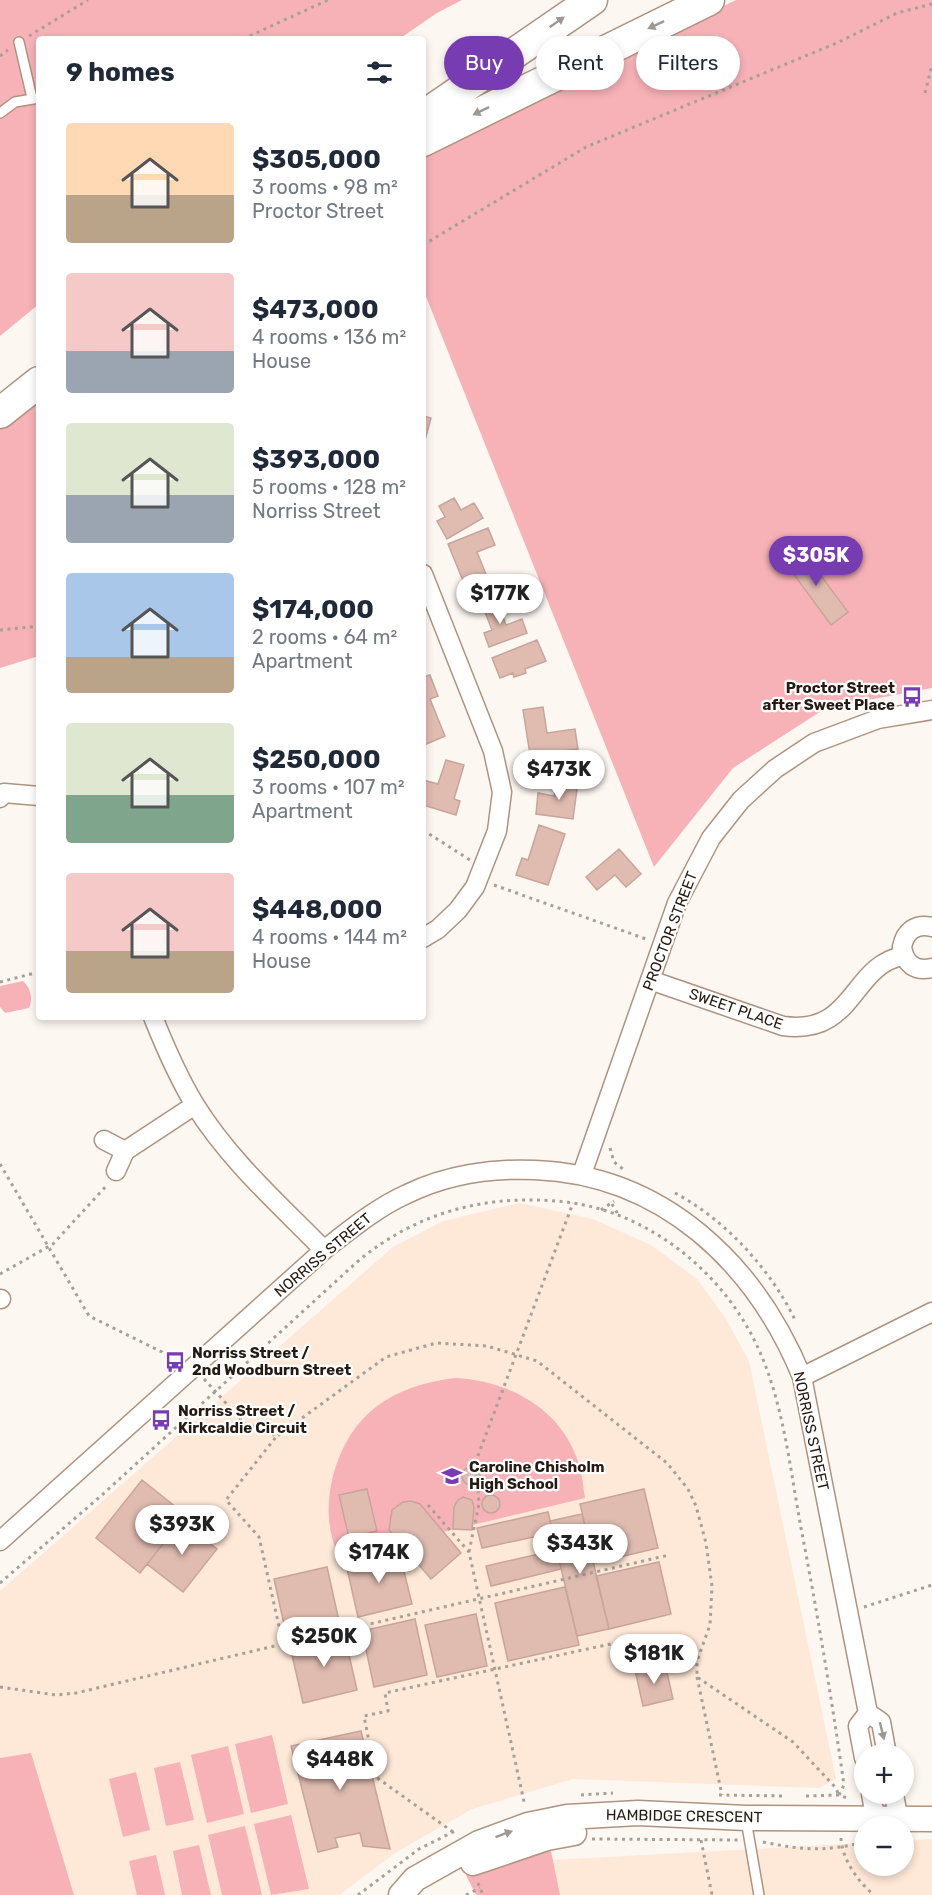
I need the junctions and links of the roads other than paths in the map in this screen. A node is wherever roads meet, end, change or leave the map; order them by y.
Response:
1 (592, 0) edge
2 (709, 0) edge
3 (19, 42) road end
4 (36, 98) edge
5 (0, 113) edge
6 (426, 114) edge
7 (426, 140) edge
8 (36, 384) edge
9 (0, 412) edge
10 (426, 582) edge
11 (932, 710) edge
12 (1, 793) edge
13 (36, 796) edge
14 (932, 927) edge
15 (426, 936) edge
16 (903, 956) junction
17 (932, 968) edge
18 (650, 980) junction
19 (154, 1020) edge
20 (195, 1106) junction
21 (104, 1140) dead end
22 (124, 1151) junction
23 (116, 1171) road end
24 (582, 1174) junction
25 (324, 1250) junction
26 (932, 1312) edge
27 (802, 1377) junction
28 (0, 1541) edge
29 (868, 1713) junction
30 (861, 1744) edge
31 (885, 1744) edge
32 (854, 1824) edge
33 (748, 1830) junction
34 (401, 1895) edge
35 (416, 1895) edge
36 (759, 1895) edge

6 -> 1 main road
2 -> 7 main road
3 - 4 lane
4 - 5 lane
8 - 9 main road
10 - 15 street
11 - 18 street, PROCTOR STREET
12 - 13 street
14 - 16 street
16 - 17 street
16 - 18 street, SWEET PLACE
18 - 24 street, PROCTOR STREET
19 - 20 street
20 - 22 street
20 - 25 street
21 - 22 street
22 - 23 street
24 - 25 street, NORRISS STREET
24 - 27 street, NORRISS STREET
25 - 28 street, NORRISS STREET
26 - 27 street
27 - 29 street, NORRISS STREET
29 - 30 street, NORRISS STREET
29 -> 31 street, NORRISS STREET
32 - 33 street, HAMBIDGE CRESCENT
34 -> 33 street, HAMBIDGE CRESCENT
33 - 35 street, HAMBIDGE CRESCENT
33 - 36 lane

